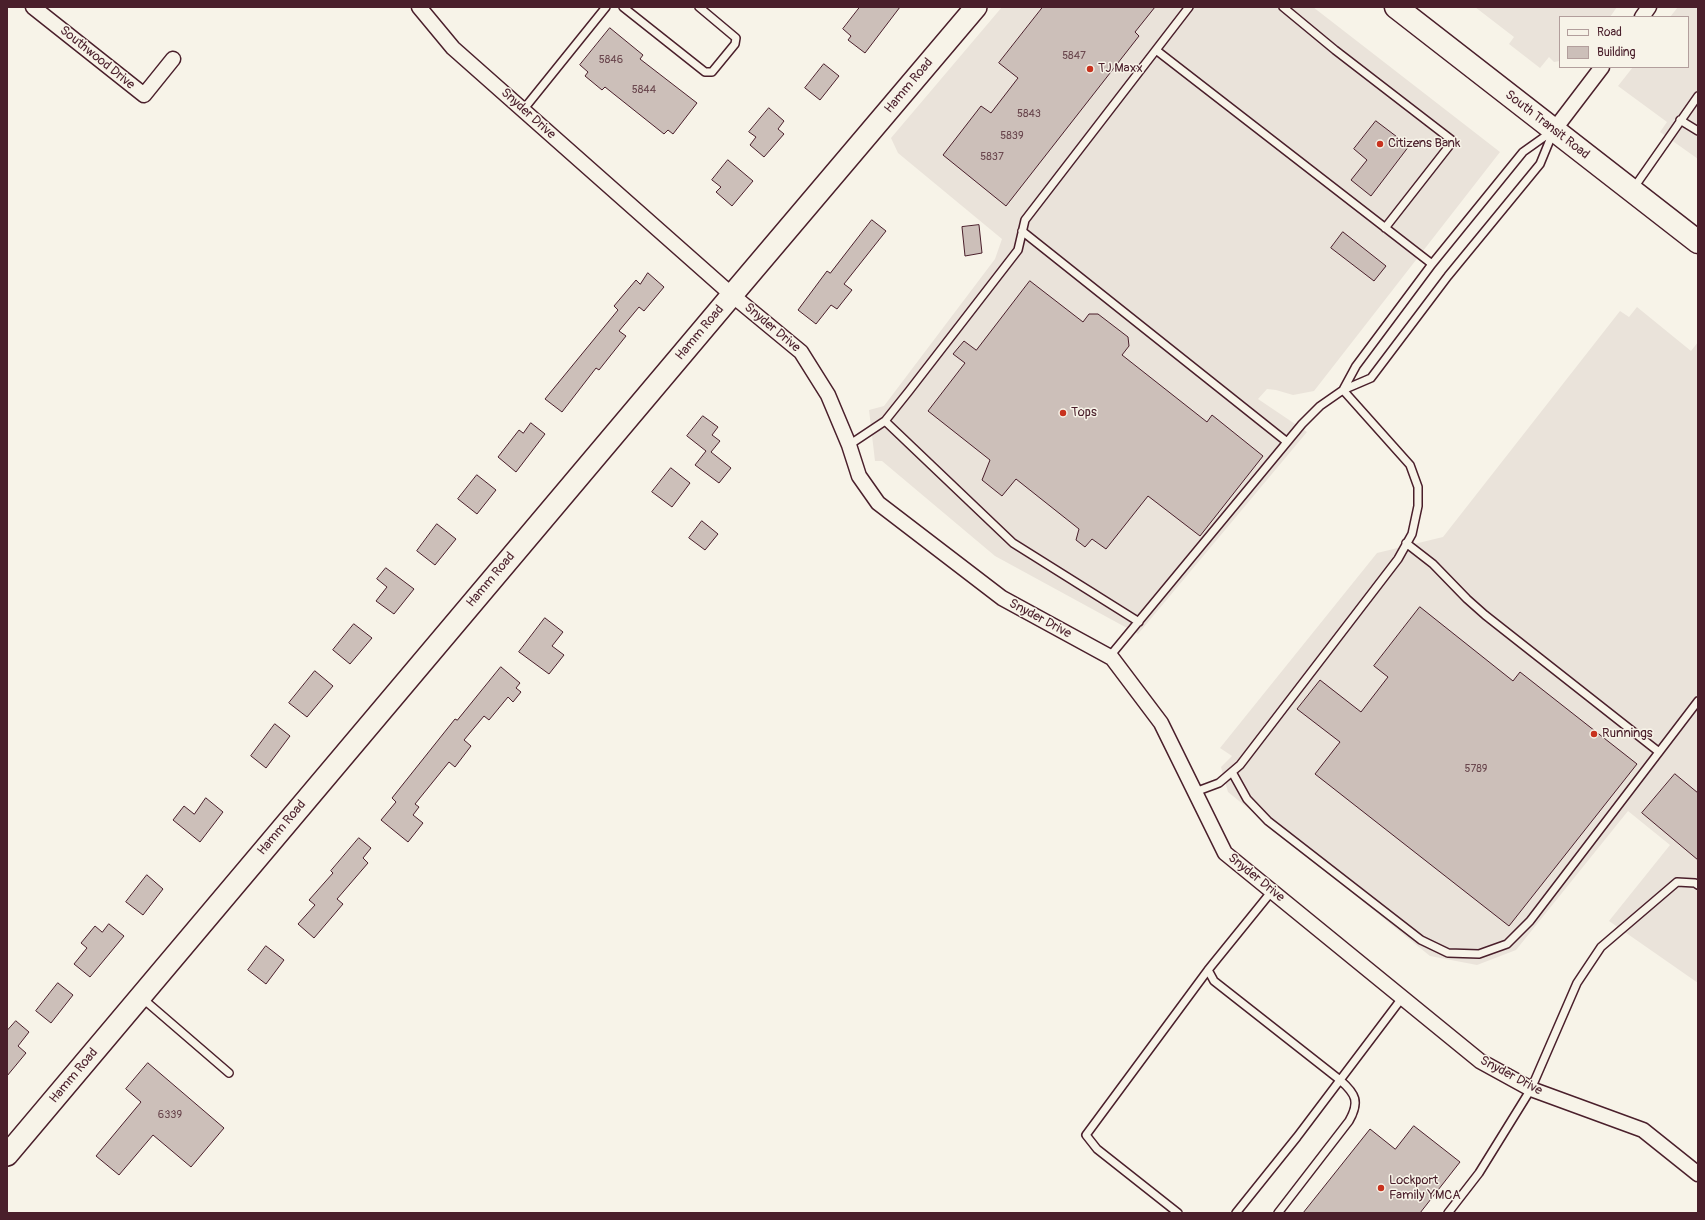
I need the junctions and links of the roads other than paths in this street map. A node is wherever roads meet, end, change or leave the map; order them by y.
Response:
1 (33, 7) edge
2 (419, 7) edge
3 (606, 7) edge
4 (623, 7) edge
5 (699, 7) edge
6 (976, 7) edge
7 (1189, 7) edge
8 (1283, 7) edge
9 (1396, 7) edge
10 (1649, 7) edge
11 (1643, 16) edge
12 (1156, 50) junction
13 (173, 59) dead end
14 (1601, 68) edge
15 (1698, 96) edge
16 (1698, 105) edge
17 (523, 110) junction
18 (1688, 110) junction
19 (1680, 120) junction
20 (1554, 130) junction
21 (1698, 131) edge
22 (1631, 191) junction
23 (1385, 228) junction
24 (1022, 231) junction
25 (1698, 242) edge
26 (1432, 264) junction
27 (732, 295) junction
28 (1343, 390) junction
29 (885, 421) junction
30 (1287, 442) junction
31 (849, 445) junction
32 (1406, 543) junction
33 (1139, 622) junction
34 (1110, 656) junction
35 (1698, 702) edge
36 (1659, 752) junction
37 (1232, 772) junction
38 (1195, 792) junction
39 (1698, 885) edge
40 (1272, 891) junction
41 (1208, 970) junction
42 (141, 996) junction
43 (1402, 998) junction
44 (229, 1073) dead end
45 (1340, 1080) junction
46 (1531, 1089) junction
47 (7, 1155) edge
48 (1698, 1174) edge
49 (1178, 1213) edge
50 (1236, 1213) edge
51 (1278, 1213) edge
52 (1448, 1213) edge

1 - 13 street, Southwood Drive
2 - 17 street, Snyder Drive
3 - 17 lane
4 - 5 lane
6 - 27 street, Hamm Road
7 - 12 lane
8 - 23 lane
9 - 20 highway, South Transit Road
10 - 11 street
12 - 23 lane
12 - 24 lane
14 - 20 street
15 - 18 lane
16 - 18 lane
17 - 27 street, Snyder Drive
18 - 19 lane
19 - 21 lane
19 - 22 lane
20 - 22 highway, South Transit Road
20 - 26 lane
20 - 28 lane
22 - 25 highway, South Transit Road
23 - 26 lane
24 - 29 lane
24 - 30 lane
26 - 28 lane
27 - 31 street, Snyder Drive
27 - 42 street, Hamm Road
28 - 30 lane
28 - 32 lane
29 - 31 lane
29 - 33 lane
30 - 33 lane
31 - 34 street, Snyder Drive
32 - 36 lane
32 - 37 lane
33 - 34 lane
34 - 38 street, Snyder Drive
35 - 36 lane
36 - 37 lane
37 - 38 lane
38 - 40 street, Snyder Drive
39 - 46 lane
40 - 41 lane
40 - 43 street, Snyder Drive
41 - 45 lane
41 - 49 lane
42 - 44 lane
42 - 47 street, Hamm Road
43 - 45 lane
43 - 46 street, Snyder Drive
45 - 50 lane
45 - 51 lane
46 - 48 street, Snyder Drive
46 - 52 lane

